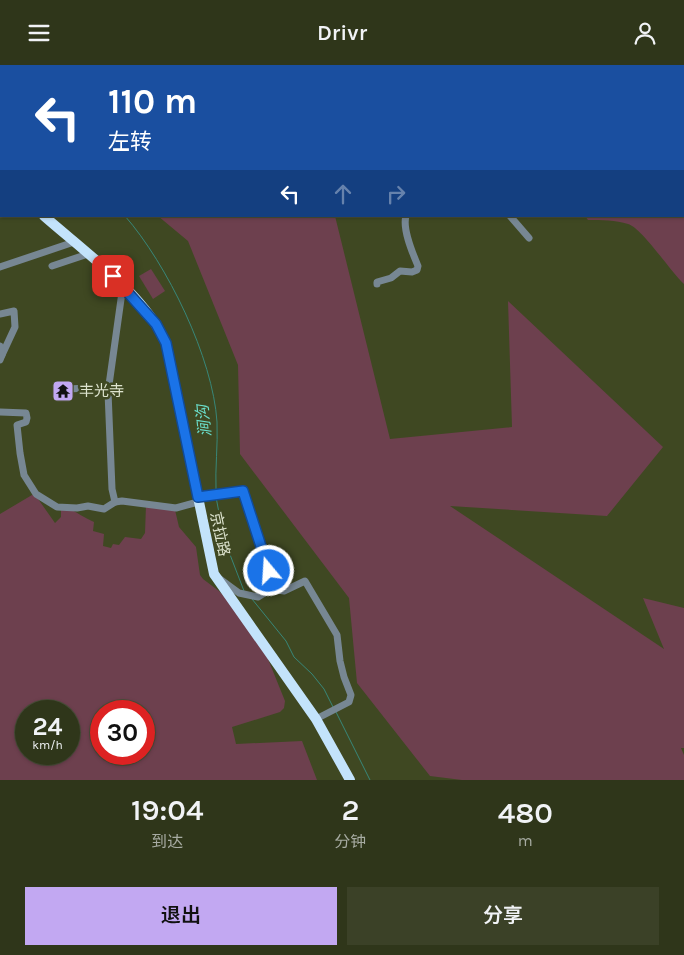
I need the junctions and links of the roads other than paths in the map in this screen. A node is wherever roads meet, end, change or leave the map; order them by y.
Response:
1 (45, 217) edge
2 (406, 217) edge
3 (511, 217) edge
4 (529, 238) dead end
5 (74, 242) junction
6 (88, 254) junction
7 (52, 266) dead end
8 (0, 267) edge
9 (123, 285) junction
10 (377, 285) dead end
11 (0, 314) edge
12 (0, 346) edge
13 (1, 358) edge
14 (108, 387) junction
15 (68, 389) dead end
16 (0, 413) edge
17 (201, 498) junction
18 (115, 502) junction
19 (214, 574) junction
20 (272, 589) junction
21 (316, 719) junction
22 (350, 780) edge

1 - 5 highway, 京拉路
2 - 10 street
3 - 4 street
5 - 6 highway, 京拉路
5 - 8 street
6 - 7 street
6 - 9 highway, 京拉路
9 - 14 street
9 - 17 highway, 京拉路
11 - 13 street
12 - 13 street
14 - 15 street
14 - 18 street
16 - 18 street
17 - 18 street
17 - 19 highway, 京拉路
17 - 20 street
19 - 20 street
19 - 21 highway, 京拉路
20 - 21 street
21 - 22 highway, 京拉路

